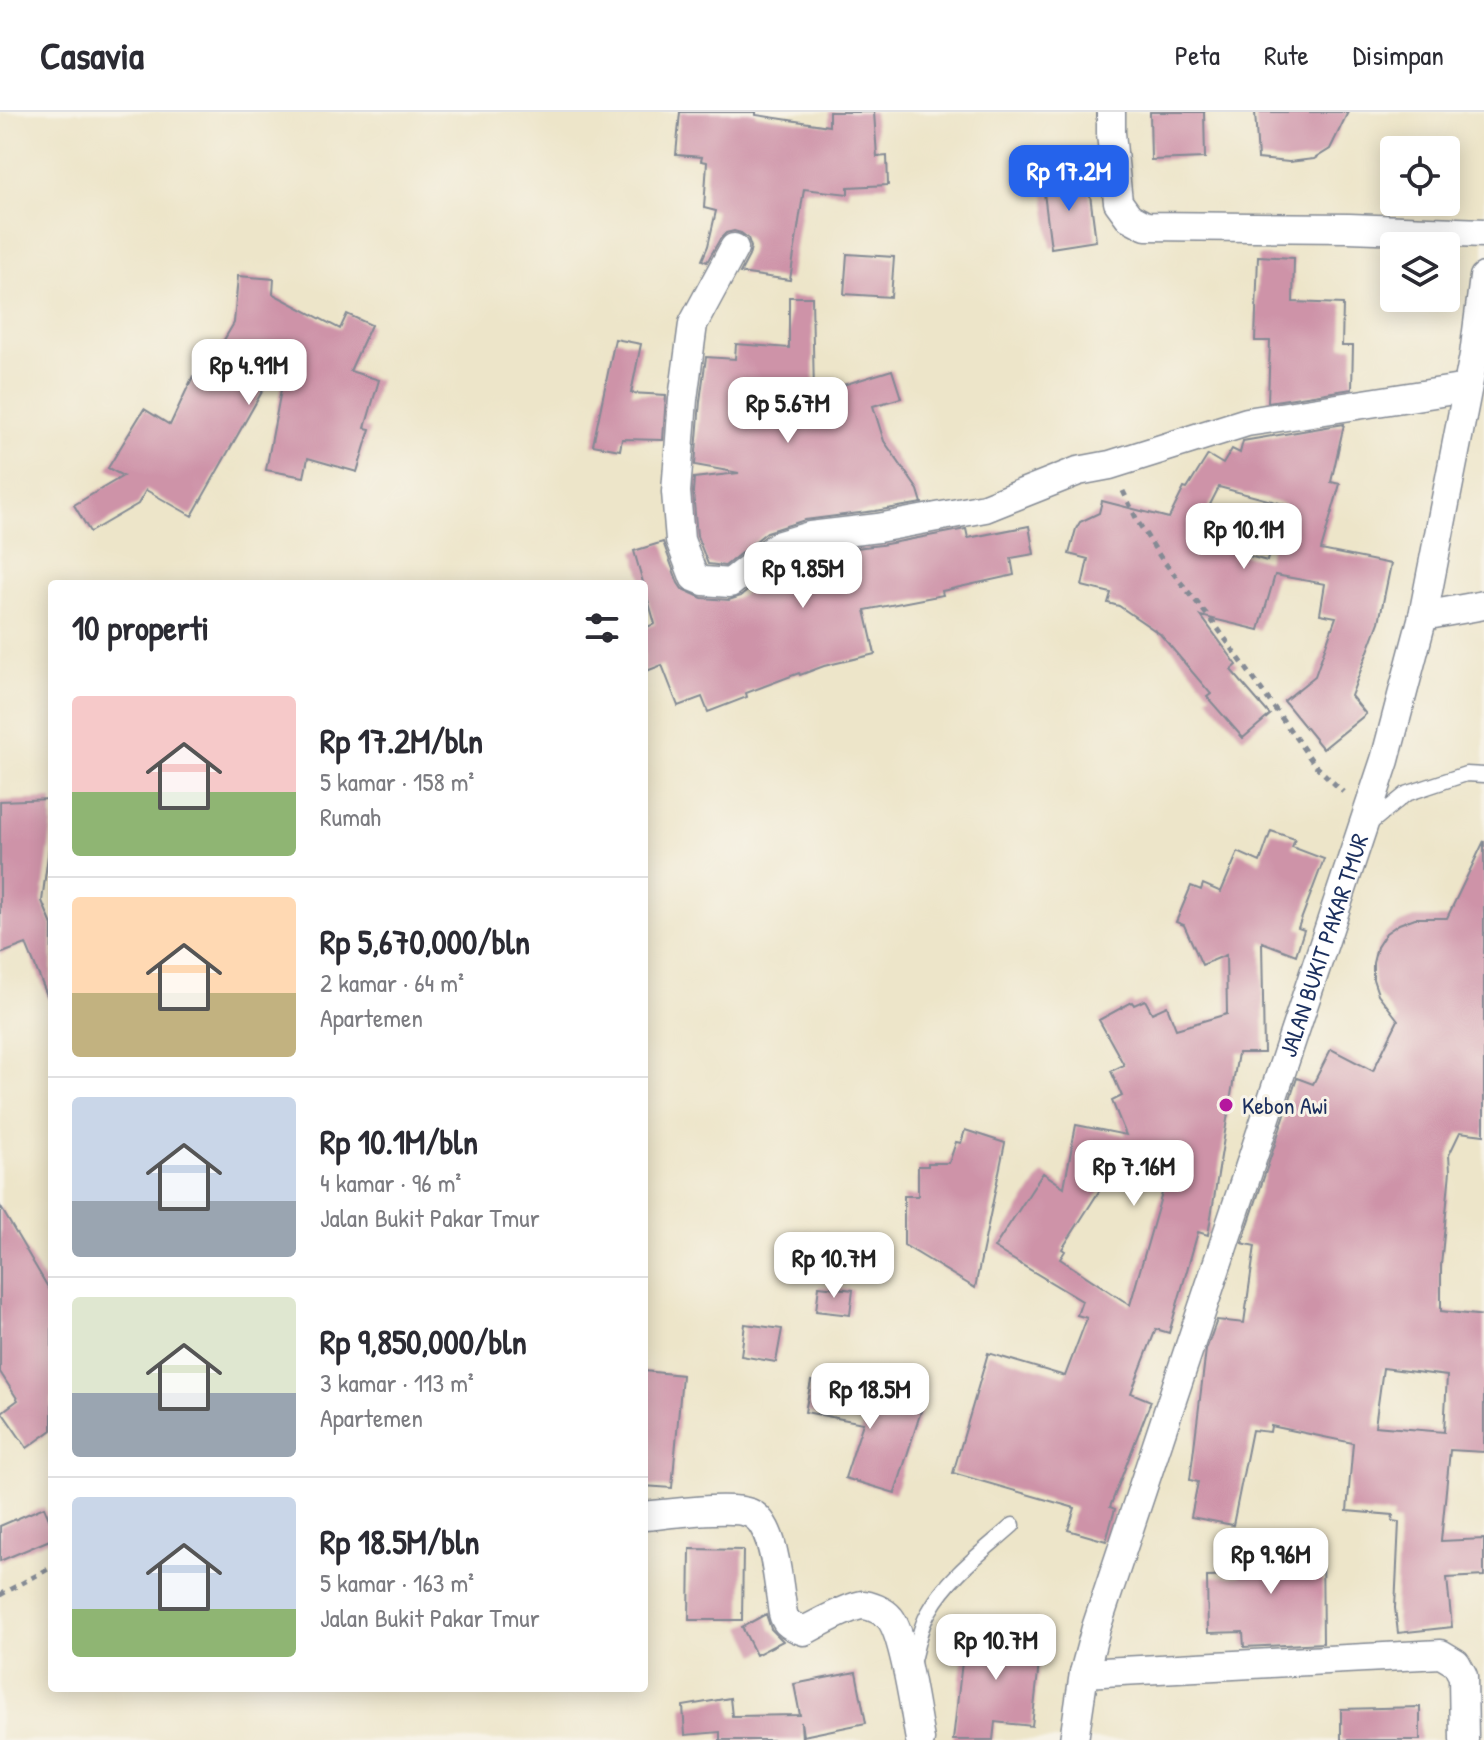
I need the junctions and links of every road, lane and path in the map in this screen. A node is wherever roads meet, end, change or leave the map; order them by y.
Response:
1 (1111, 112) edge
2 (1484, 233) edge
3 (734, 248) dead end
4 (1484, 277) edge
5 (1479, 355) edge
6 (1467, 388) junction
7 (1110, 465) junction
8 (1484, 605) edge
9 (1423, 616) junction
10 (1484, 775) edge
11 (1364, 823) junction
12 (648, 1516) edge
13 (1013, 1525) dead end
14 (48, 1569) edge
15 (0, 1595) edge
16 (1084, 1673) junction
17 (908, 1680) junction
18 (920, 1740) edge
19 (1074, 1740) edge
20 (1464, 1740) edge

1 - 2 street
3 - 7 street
4 - 5 street, JALAN BUKIT PAKAR TMUR
5 - 6 street, JALAN BUKIT PAKAR TMUR
6 - 7 street
6 - 9 street, JALAN BUKIT PAKAR TMUR
7 - 11 path
8 - 9 street
9 - 11 street, JALAN BUKIT PAKAR TMUR
10 - 11 lane
11 - 16 street, JALAN BUKIT PAKAR TMUR
12 - 17 street
13 - 17 lane
14 - 15 path
16 - 19 street, JALAN BUKIT PAKAR TMUR
16 - 20 street
17 - 18 street

